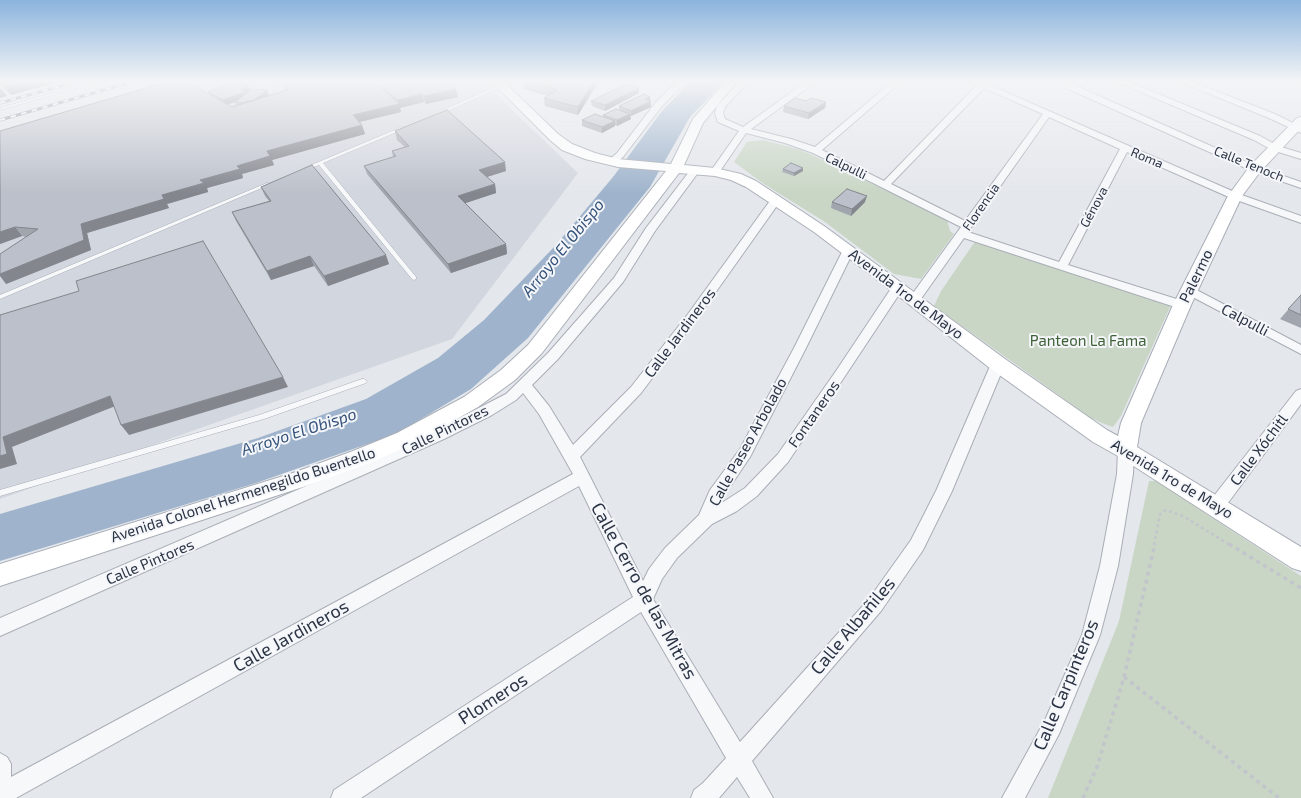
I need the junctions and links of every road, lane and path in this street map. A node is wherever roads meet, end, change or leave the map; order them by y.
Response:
1 (536, 118) edge
2 (648, 118) edge
3 (700, 118) edge
4 (720, 118) edge
5 (761, 118) edge
6 (854, 118) edge
7 (947, 118) edge
8 (1044, 118) edge
9 (1057, 118) edge
10 (1145, 118) edge
11 (1209, 118) edge
12 (1278, 118) edge
13 (407, 126) edge
14 (1299, 126) edge
15 (744, 130) junction
16 (1125, 148) junction
17 (1276, 148) junction
18 (816, 151) junction
19 (1301, 156) edge
20 (615, 162) junction
21 (320, 163) junction
22 (680, 169) junction
23 (1255, 169) junction
24 (298, 172) edge
25 (715, 172) junction
26 (276, 181) edge
27 (884, 185) junction
28 (1301, 185) edge
29 (1235, 196) junction
30 (776, 200) junction
31 (1301, 220) edge
32 (964, 230) junction
33 (848, 250) junction
34 (1062, 266) junction
35 (414, 278) dead end
36 (898, 287) junction
37 (1189, 290) junction
38 (0, 297) edge
39 (914, 300) junction
40 (1182, 306) junction
41 (1301, 350) edge
42 (998, 364) junction
43 (364, 381) dead end
44 (524, 385) junction
45 (1301, 394) edge
46 (1126, 450) junction
47 (572, 456) junction
48 (582, 477) junction
49 (0, 493) edge
50 (1216, 506) junction
51 (706, 519) junction
52 (1301, 560) edge
53 (0, 574) edge
54 (1301, 588) edge
55 (644, 600) junction
56 (0, 627) edge
57 (1124, 676) junction
58 (739, 758) junction
59 (0, 764) edge
60 (1, 795) edge
61 (342, 798) edge
62 (702, 798) edge
63 (762, 798) edge
64 (1013, 798) edge
65 (1083, 798) edge
66 (1279, 798) edge

1 - 20 street, Avenida 1ro de Mayo
2 - 20 street
3 - 22 street, Avenida Colonel Hermenegildo Buentello
4 - 15 street, Calpulli
5 - 15 street
6 - 18 street
7 - 27 street
8 - 32 street, Florencia
9 - 16 street, Roma
10 - 23 street, Calle Tenoch
11 - 17 street
12 - 14 street
13 - 21 lane
14 - 17 street, Palermo
15 - 18 street, Calpulli
15 - 25 street
16 - 29 street, Roma
16 - 34 street, Génova
17 - 19 street
17 - 23 street, Palermo
18 - 27 street, Calpulli
20 - 22 street, Avenida 1ro de Mayo
21 - 24 lane
21 - 35 lane
22 - 25 street, Avenida 1ro de Mayo
22 - 44 street, Calle Pintores
22 - 53 street, Avenida Colonel Hermenegildo Buentello
23 - 28 street, Calle Tenoch
23 - 29 street, Palermo
25 - 30 street, Avenida 1ro de Mayo
26 - 38 lane
27 - 32 street, Calpulli
29 - 31 street, Roma
29 - 37 street, Palermo
30 - 33 street, Avenida 1ro de Mayo
30 - 47 street, Calle Jardineros
32 - 34 street, Calpulli
32 - 39 street, Florencia
33 - 36 street, Avenida 1ro de Mayo
33 - 51 street, Calle Paseo Arbolado
34 - 40 street, Calpulli
36 - 39 street, Avenida 1ro de Mayo
36 - 51 street, Fontaneros
37 - 40 street, Palermo
37 - 41 street, Calpulli
39 - 42 street, Avenida 1ro de Mayo
40 - 46 street, Palermo
42 - 46 street, Avenida 1ro de Mayo
42 - 58 street, Calle Albañiles
43 - 49 lane
44 - 47 street, Calle Cerro de las Mitras
44 - 56 street, Calle Pintores
45 - 50 street, Calle Xóchitl
46 - 50 street, Avenida 1ro de Mayo
46 - 64 street, Calle Carpinteros
47 - 48 street, Calle Cerro de las Mitras
48 - 55 street, Calle Cerro de las Mitras
48 - 60 street, Calle Jardineros
50 - 52 street, Avenida 1ro de Mayo
51 - 55 street, Calle Paseo Arbolado
54 - 57 path
55 - 58 street, Calle Cerro de las Mitras
55 - 61 street, Plomeros
57 - 65 path
57 - 66 path
58 - 62 street, Calle Albañiles
58 - 63 street, Calle Cerro de las Mitras
59 - 60 street

